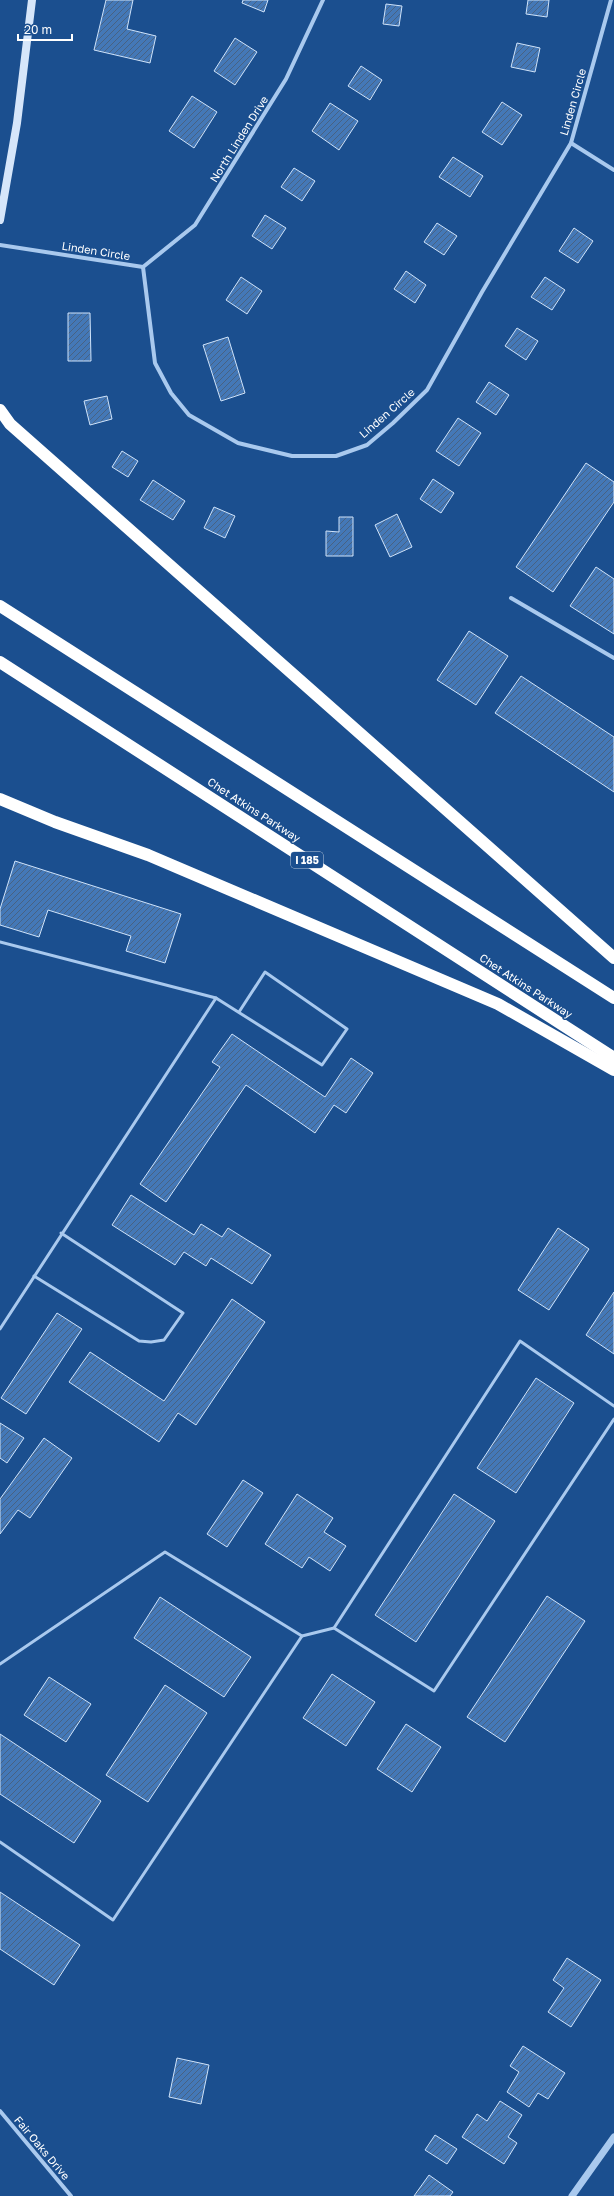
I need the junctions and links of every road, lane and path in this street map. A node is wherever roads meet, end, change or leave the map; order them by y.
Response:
1 (32, 0) edge
2 (324, 0) edge
3 (611, 0) edge
4 (571, 143) junction
5 (614, 170) edge
6 (0, 220) edge
7 (0, 246) edge
8 (143, 267) junction
9 (0, 410) edge
10 (511, 598) dead end
11 (0, 606) edge
12 (614, 658) edge
13 (0, 662) edge
14 (0, 799) edge
15 (0, 942) edge
16 (614, 958) edge
17 (216, 998) junction
18 (614, 998) edge
19 (239, 1012) junction
20 (614, 1058) edge
21 (614, 1070) edge
22 (61, 1233) junction
23 (34, 1276) junction
24 (0, 1329) edge
25 (614, 1406) edge
26 (614, 1419) edge
27 (334, 1628) junction
28 (302, 1636) junction
29 (0, 1664) edge
30 (0, 1842) edge
31 (0, 2111) edge
32 (614, 2136) edge
33 (71, 2196) edge
34 (572, 2196) edge

1 - 6 main road
2 - 8 street, North Linden Drive
3 - 4 street, Linden Circle
4 - 5 street
4 - 8 street, Linden Circle
7 - 8 street, Linden Circle
9 - 16 highway
10 - 12 street
11 - 18 highway
13 - 20 highway, Chet Atkins Parkway / I 185
14 - 21 highway
15 - 17 lane
17 - 19 lane
17 - 22 lane
19 - 19 lane
22 - 23 lane
22 - 23 lane
23 - 24 lane
25 - 27 lane
26 - 27 lane
27 - 28 lane
28 - 29 lane
28 - 30 lane
31 - 33 street, Fair Oaks Drive
32 - 34 street

